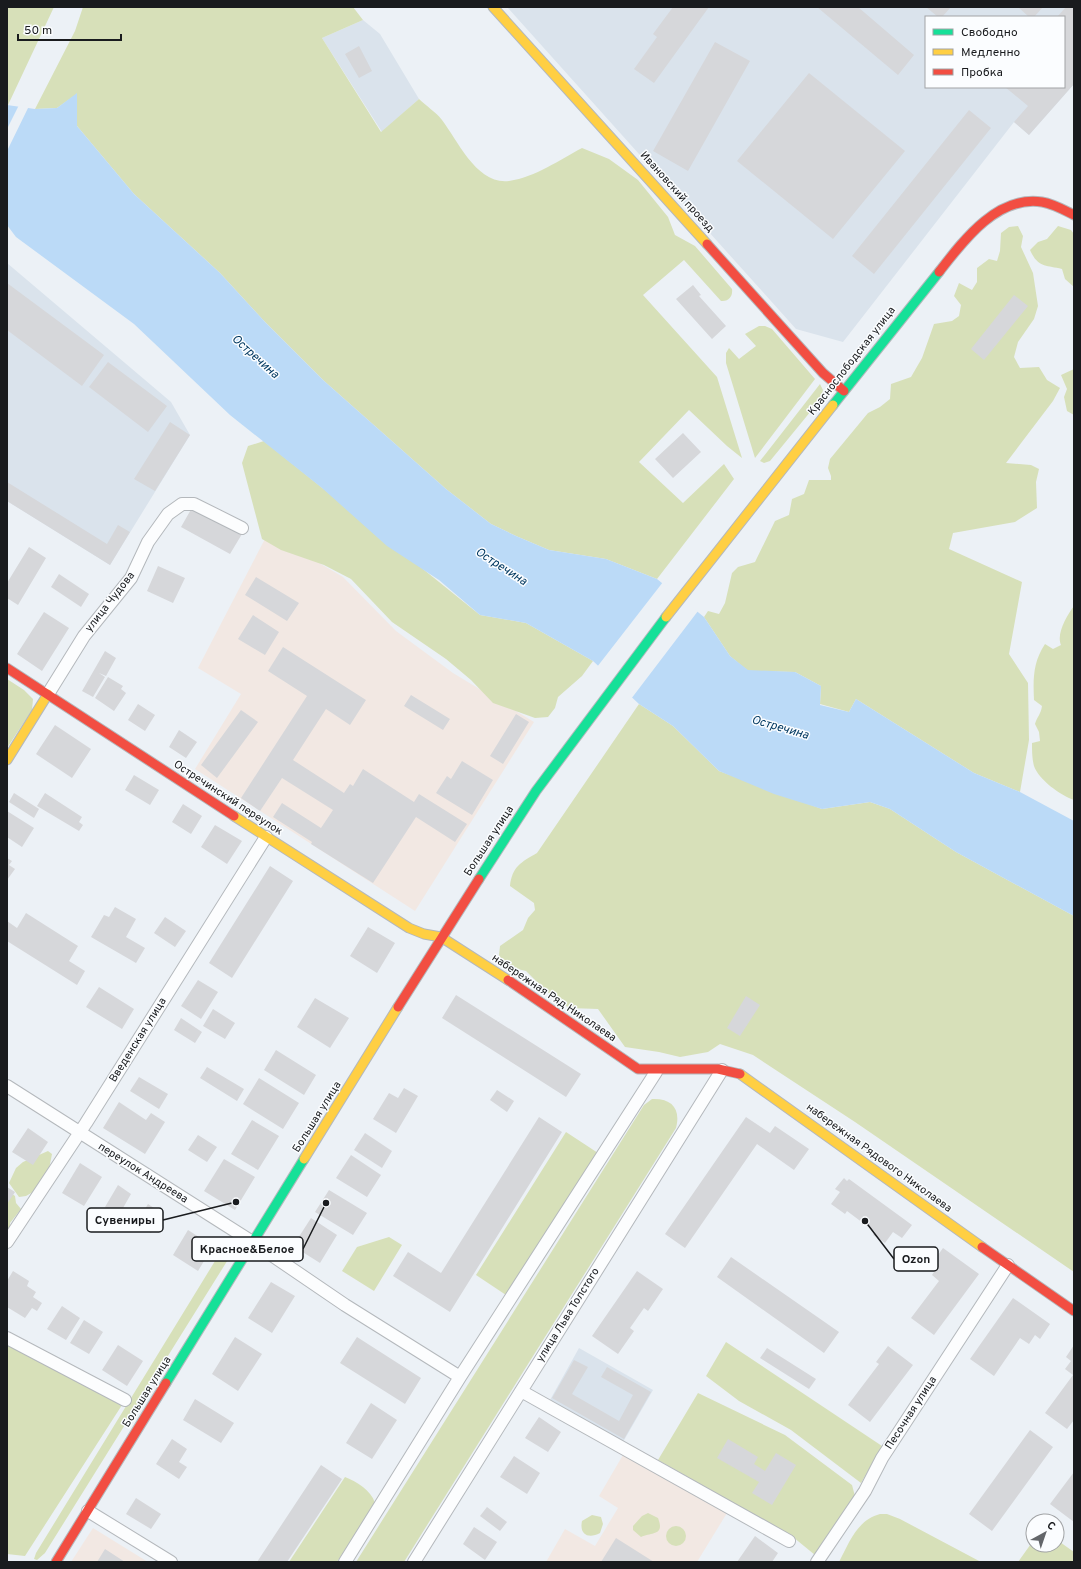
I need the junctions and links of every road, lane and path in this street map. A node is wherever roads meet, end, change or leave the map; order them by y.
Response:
1 (493, 7) edge
2 (1074, 215) edge
3 (844, 391) junction
4 (242, 528) dead end
5 (7, 668) edge
6 (609, 690) joint
7 (48, 694) junction
8 (7, 760) edge
9 (266, 837) junction
10 (441, 937) junction
11 (722, 1070) junction
12 (656, 1072) junction
13 (7, 1086) edge
14 (80, 1132) junction
15 (7, 1242) edge
16 (254, 1242) junction
17 (1008, 1265) junction
18 (1074, 1312) edge
19 (7, 1338) edge
20 (460, 1377) junction
21 (521, 1391) junction
22 (125, 1400) dead end
23 (88, 1511) junction
24 (789, 1541) dead end
25 (56, 1562) edge
26 (171, 1562) edge
27 (345, 1562) edge
28 (414, 1562) edge
29 (817, 1562) edge

1 - 3 street, Ивановский проезд
2 - 3 street, Краснослободская улица
3 - 6 street, Краснослободская улица
4 - 7 street, улица Чудова
5 - 7 street, Остречинский переулок
6 - 10 street, Большая улица
7 - 8 street, улица Чудова
7 - 9 street, Остречинский переулок
9 - 10 street, Остречинский переулок
9 - 14 street, Введенская улица
10 - 12 street, набережная Ряд Николаева
10 - 16 street, Большая улица
11 - 12 street, набережная Рядового Николаева
11 - 17 street, набережная Рядового Николаева
11 - 21 street, улица Льва Толстого
12 - 20 street
13 - 14 street, переулок Андреева
14 - 15 street, Введенская улица
14 - 16 street, переулок Андреева
16 - 20 street, переулок Андреева
16 - 23 street, Большая улица
17 - 18 street, набережная Рядового Николаева
17 - 29 street, Песочная улица
19 - 22 street
20 - 27 street
21 - 24 street
21 - 28 street, улица Льва Толстого
23 - 25 street, Большая улица
23 - 26 street

